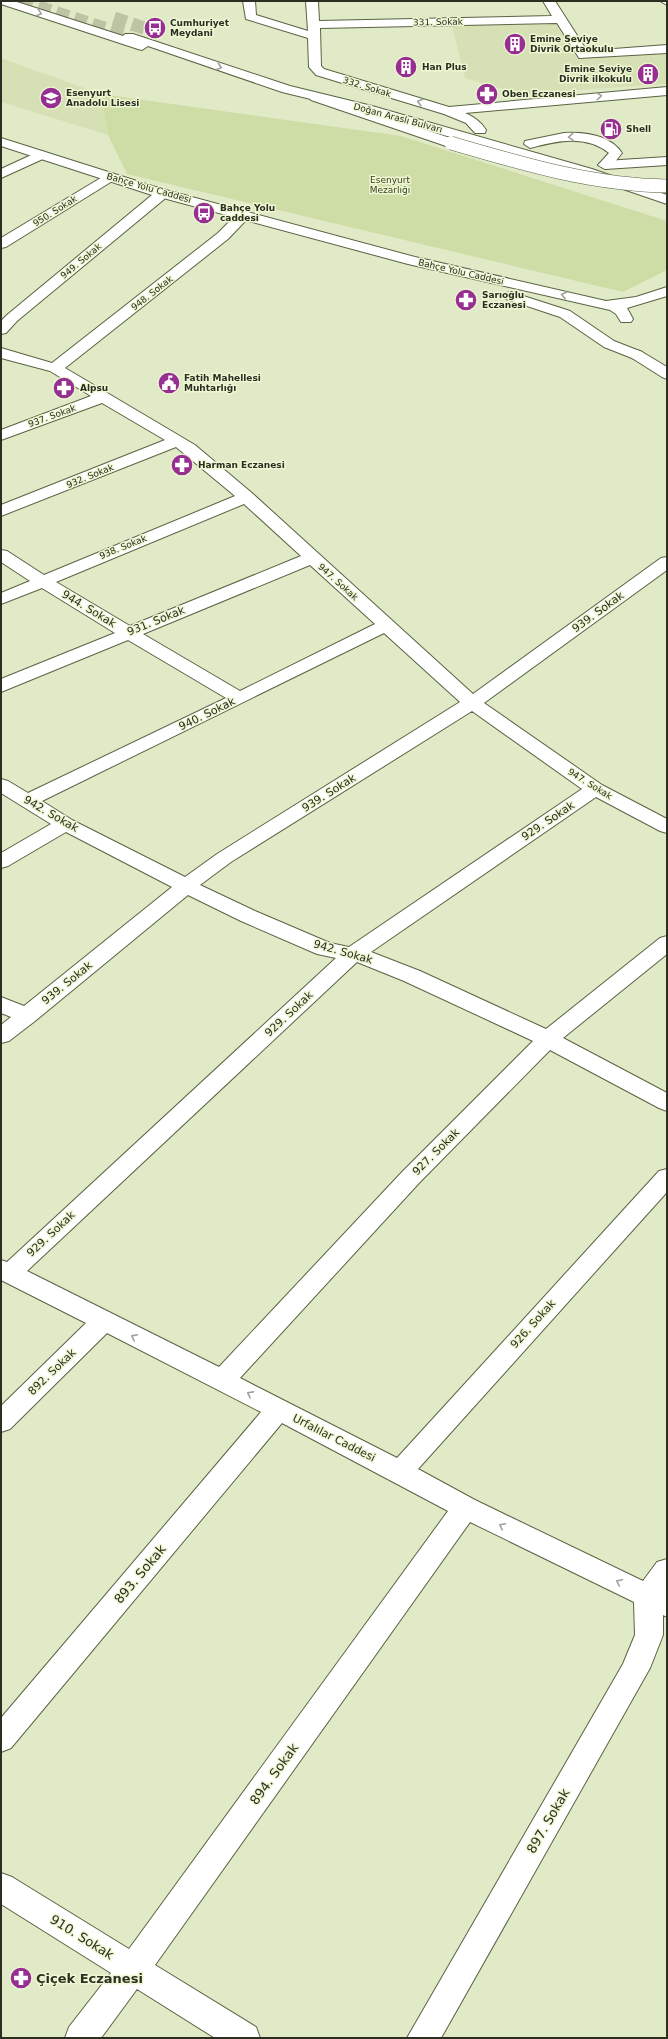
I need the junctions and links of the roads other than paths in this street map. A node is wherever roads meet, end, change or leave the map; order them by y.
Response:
1 (2, 1) edge
2 (249, 1) edge
3 (312, 1) edge
4 (549, 1) edge
5 (560, 19) junction
6 (147, 29) tunnel mouth
7 (314, 30) junction
8 (129, 36) tunnel mouth
9 (667, 49) edge
10 (243, 61) dead end
11 (203, 62) junction
12 (309, 82) dead end
13 (667, 91) edge
14 (315, 97) junction
15 (448, 111) junction
16 (480, 130) junction
17 (1, 142) edge
18 (530, 144) junction
19 (40, 155) junction
20 (667, 161) edge
21 (605, 165) junction
22 (1, 174) edge
23 (109, 177) junction
24 (667, 185) edge
25 (163, 193) junction
26 (667, 200) edge
27 (244, 215) junction
28 (1, 244) edge
29 (414, 261) junction
30 (667, 291) edge
31 (667, 298) edge
32 (602, 305) junction
33 (7, 315) edge
34 (578, 323) junction
35 (616, 323) junction
36 (1, 330) edge
37 (1, 353) edge
38 (637, 355) junction
39 (55, 368) junction
40 (667, 374) edge
41 (103, 397) junction
42 (1, 435) edge
43 (178, 441) junction
44 (247, 498) junction
45 (1, 511) edge
46 (1, 555) edge
47 (311, 558) junction
48 (667, 562) edge
49 (42, 581) junction
50 (1, 599) edge
51 (386, 625) junction
52 (127, 632) junction
53 (1, 686) edge
54 (240, 698) junction
55 (472, 703) junction
56 (1, 785) edge
57 (595, 789) junction
58 (27, 801) junction
59 (662, 818) edge
60 (65, 824) junction
61 (1, 862) edge
62 (186, 886) junction
63 (667, 943) edge
64 (352, 955) junction
65 (1, 1004) edge
66 (27, 1016) junction
67 (1, 1036) edge
68 (548, 1040) junction
69 (667, 1103) edge
70 (667, 1177) edge
71 (5, 1271) edge
72 (103, 1322) junction
73 (222, 1380) junction
74 (279, 1409) junction
75 (1, 1422) edge
76 (400, 1472) junction
77 (465, 1508) junction
78 (667, 1570) edge
79 (658, 1601) edge
80 (1, 1739) edge
81 (1, 1887) edge
82 (133, 1969) junction
83 (81, 2038) edge
84 (244, 2038) edge
85 (423, 2038) edge

1 -> 11 main road
2 - 7 main road, 331. Sokak
3 - 7 main road, 332. Sokak
4 - 5 main road
5 - 7 main road, 331. Sokak
5 - 9 main road
6 - 10 main road
15 -> 7 main road, 332. Sokak
8 - 11 main road, Doğan Araslı Bulvarı
11 -> 14 main road, Doğan Araslı Bulvarı
12 - 16 main road, Doğan Araslı Bulvarı
15 -> 13 main road
14 - 24 main road, bridge
14 - 26 main road, Doğan Araslı Bulvarı
15 - 16 main road, 332. Sokak
16 - 18 main road, Doğan Araslı Bulvarı
17 - 19 main road, Bahçe Yolu Caddesi
18 - 21 main road, Doğan Araslı Bulvarı
21 -> 18 main road
19 - 22 main road
19 - 23 main road, Bahçe Yolu Caddesi
20 - 21 main road
21 - 24 main road, Doğan Araslı Bulvarı
23 - 25 main road, Bahçe Yolu Caddesi
23 - 28 main road, 950. Sokak
25 - 27 main road, Bahçe Yolu Caddesi
25 - 33 main road, 949. Sokak
27 - 29 main road, Bahçe Yolu Caddesi
27 - 39 main road, 948. Sokak
32 -> 29 main road, Bahçe Yolu Caddesi
29 - 34 main road, Bahçe Yolu Caddesi
30 - 32 main road
31 - 35 main road
32 - 34 main road, Bahçe Yolu Caddesi
32 - 35 main road, Bahçe Yolu Caddesi
33 - 36 main road, 949. Sokak
34 - 35 main road, Bahçe Yolu Caddesi
34 - 38 main road, Bahçe Yolu Caddesi
35 - 38 main road, Bahçe Yolu Caddesi
37 - 39 main road, 947. Sokak
38 - 40 main road, Bahçe Yolu Caddesi
39 - 41 main road, 947. Sokak
41 - 42 main road, 937. Sokak
41 - 43 main road, 947. Sokak
43 - 44 main road, 947. Sokak
43 - 45 main road, 932. Sokak
44 - 47 main road, 947. Sokak
44 - 49 main road, 938. Sokak
46 - 49 main road, 944. Sokak
47 - 51 main road, 947. Sokak
47 - 52 main road, 931. Sokak
48 - 55 main road, 939. Sokak
49 - 50 main road, 938. Sokak
49 - 52 main road, 944. Sokak
51 - 54 main road, 940. Sokak
51 - 55 main road, 947. Sokak
52 - 53 main road, 931. Sokak
52 - 54 main road, 944. Sokak
54 - 58 main road, 940. Sokak
55 - 57 main road, 947. Sokak
55 - 62 main road, 939. Sokak
56 - 58 main road, 942. Sokak
57 - 59 main road, 947. Sokak
57 - 64 main road, 929. Sokak
58 - 60 main road, 942. Sokak
60 - 61 main road
60 - 62 main road, 942. Sokak
62 - 64 main road, 942. Sokak
62 - 66 main road, 939. Sokak
63 - 68 main road, 927. Sokak
64 - 68 main road, 942. Sokak
64 - 71 main road, 929. Sokak
65 - 66 main road
66 - 67 main road, 939. Sokak
68 - 69 main road, 942. Sokak
68 - 73 main road, 927. Sokak
70 - 76 main road, 926. Sokak
71 - 72 main road, Urfalılar Caddesi
73 -> 72 main road, Urfalılar Caddesi
72 - 75 main road, 892. Sokak
74 -> 73 main road, Urfalılar Caddesi
74 - 76 main road, Urfalılar Caddesi
74 - 80 main road, 893. Sokak
76 - 77 main road, Urfalılar Caddesi
79 -> 77 main road, Urfalılar Caddesi
77 - 82 main road, 894. Sokak
78 - 79 main road
79 - 85 main road, 897. Sokak
81 - 82 main road, 910. Sokak
82 - 83 main road, 894. Sokak
82 - 84 main road, 910. Sokak

